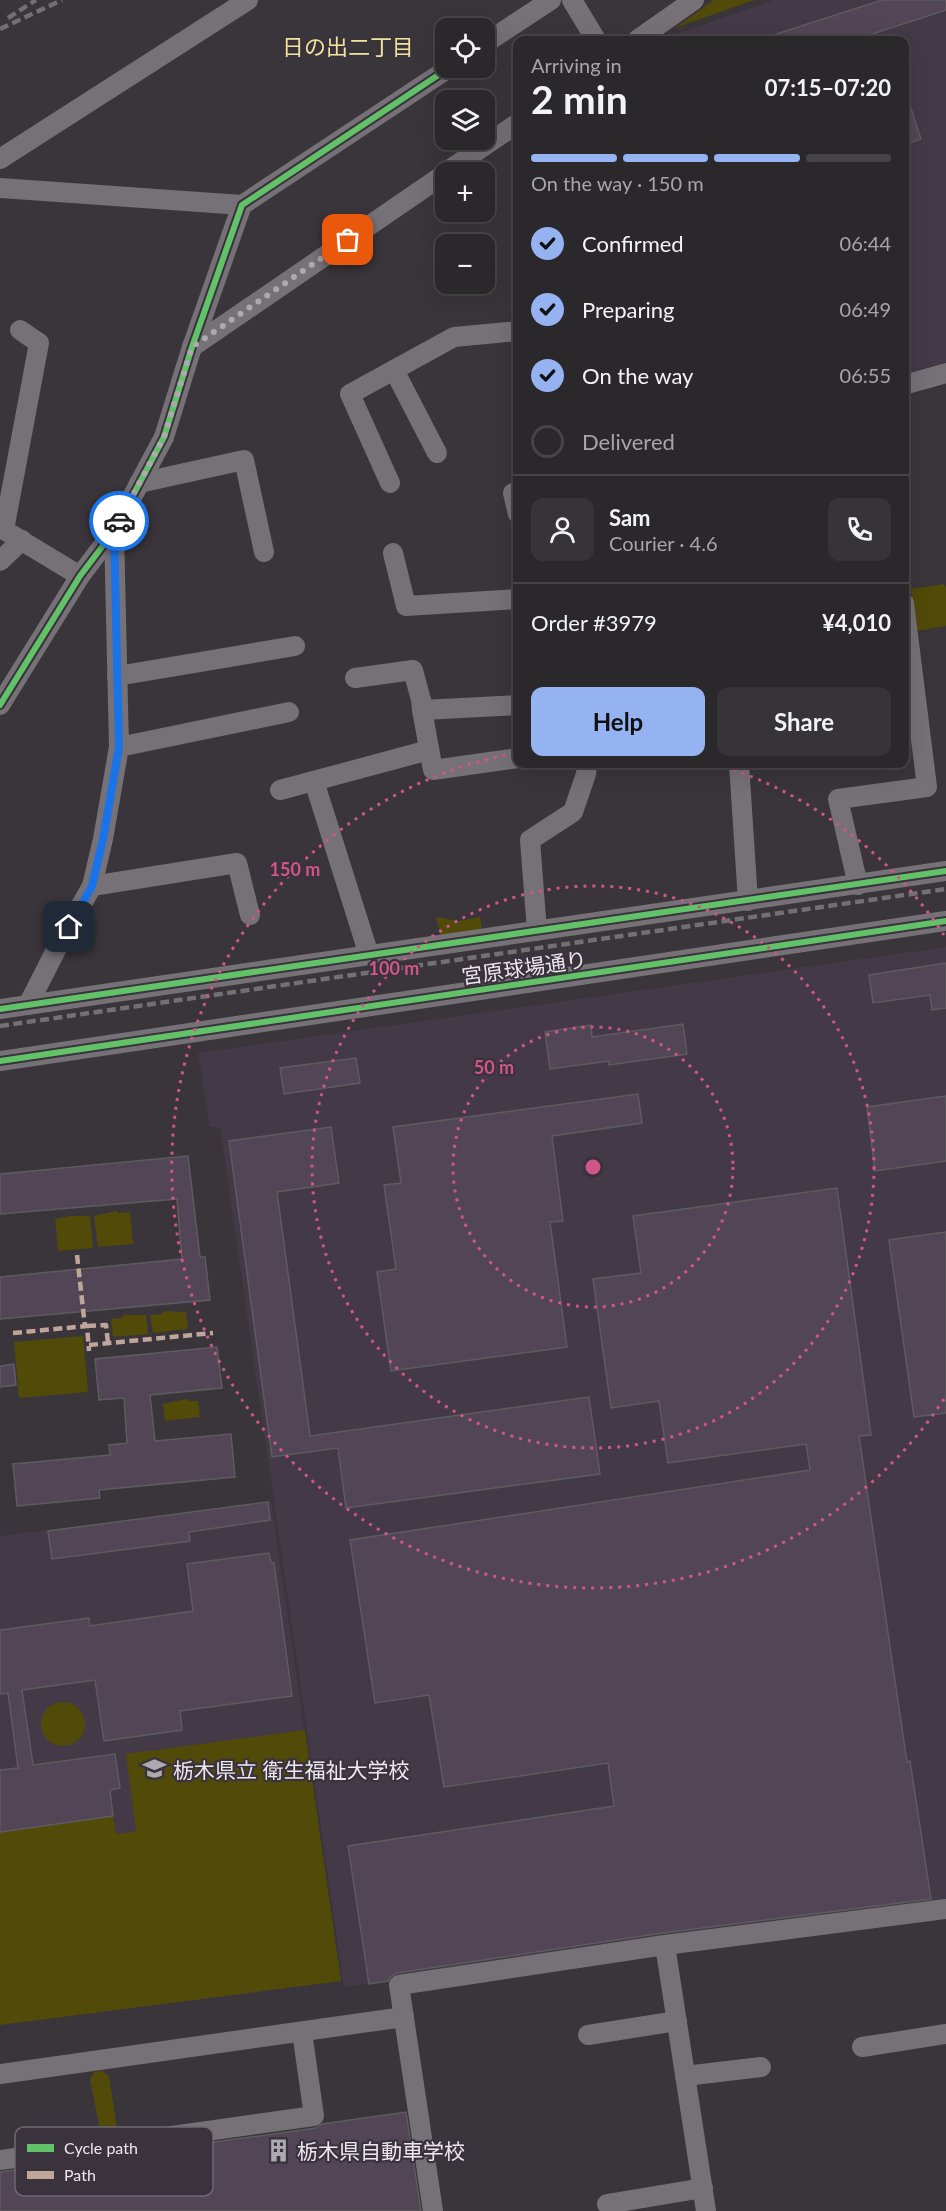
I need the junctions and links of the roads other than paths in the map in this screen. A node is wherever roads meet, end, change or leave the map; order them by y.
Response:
1 (248, 0) edge
2 (551, 0) edge
3 (572, 0) edge
4 (694, 0) edge
5 (594, 36) edge
6 (643, 36) edge
7 (495, 37) edge
8 (435, 77) edge
9 (513, 126) edge
10 (0, 159) edge
11 (462, 162) edge
12 (435, 181) edge
13 (0, 188) edge
14 (242, 205) junction
15 (20, 330) dead end
16 (513, 331) edge
17 (192, 347) junction
18 (394, 370) junction
19 (946, 373) edge
20 (909, 384) edge
21 (437, 453) dead end
22 (139, 483) junction
23 (390, 483) dead end
24 (114, 531) junction
25 (21, 540) junction
26 (264, 552) dead end
27 (393, 553) dead end
28 (0, 561) edge
29 (80, 576) junction
30 (513, 599) edge
31 (909, 643) edge
32 (295, 646) dead end
33 (117, 676) junction
34 (355, 678) dead end
35 (0, 705) edge
36 (513, 705) edge
37 (422, 710) junction
38 (289, 712) dead end
39 (119, 747) junction
40 (429, 750) junction
41 (513, 759) edge
42 (587, 768) edge
43 (739, 768) edge
44 (314, 781) junction
45 (280, 790) dead end
46 (946, 871) edge
47 (858, 885) junction
48 (92, 886) junction
49 (747, 901) junction
50 (250, 915) dead end
51 (946, 921) edge
52 (537, 930) junction
53 (369, 955) junction
54 (28, 1005) junction
55 (0, 1009) edge
56 (0, 1061) edge
57 (946, 1909) edge
58 (665, 1945) junction
59 (404, 2017) junction
60 (677, 2021) junction
61 (302, 2032) junction
62 (946, 2034) edge
63 (588, 2035) dead end
64 (862, 2047) dead end
65 (761, 2067) dead end
66 (0, 2074) edge
67 (686, 2076) junction
68 (213, 2130) edge
69 (15, 2158) edge
70 (0, 2160) edge
71 (703, 2188) junction
72 (607, 2204) dead end
73 (433, 2211) edge
74 (706, 2211) edge

1 - 10 street
2 - 7 street
3 - 5 street
4 - 6 street
8 - 14 street
9 - 11 street
12 - 17 street
13 - 14 street
14 - 17 street
15 - 25 street
16 - 18 street
17 - 22 street
18 - 21 street
18 - 23 street
19 - 20 street
22 - 24 street
22 - 26 street
24 - 29 street
24 - 33 street
25 - 28 street
25 - 29 street
27 - 30 street
29 - 35 street
31 - 47 street
32 - 33 street
33 - 39 street
34 - 37 street
36 - 37 street
37 - 40 street
38 - 39 street
39 - 48 street
40 - 41 street
40 - 44 street
42 - 52 street
43 - 49 street
44 - 45 street
44 - 53 street
46 - 47 street
47 - 49 street
48 - 50 street
48 - 54 street
49 - 52 street
51 - 56 street, 宮原球場通り
52 - 53 street
53 - 54 street
54 - 55 street
57 - 58 street
58 - 59 street
58 - 60 street
59 - 61 street
59 - 73 street
60 - 63 street
60 - 67 street
61 - 66 street
61 - 68 street
62 - 64 street
65 - 67 street
67 - 71 street
69 - 70 street
71 - 72 street
71 - 74 street

